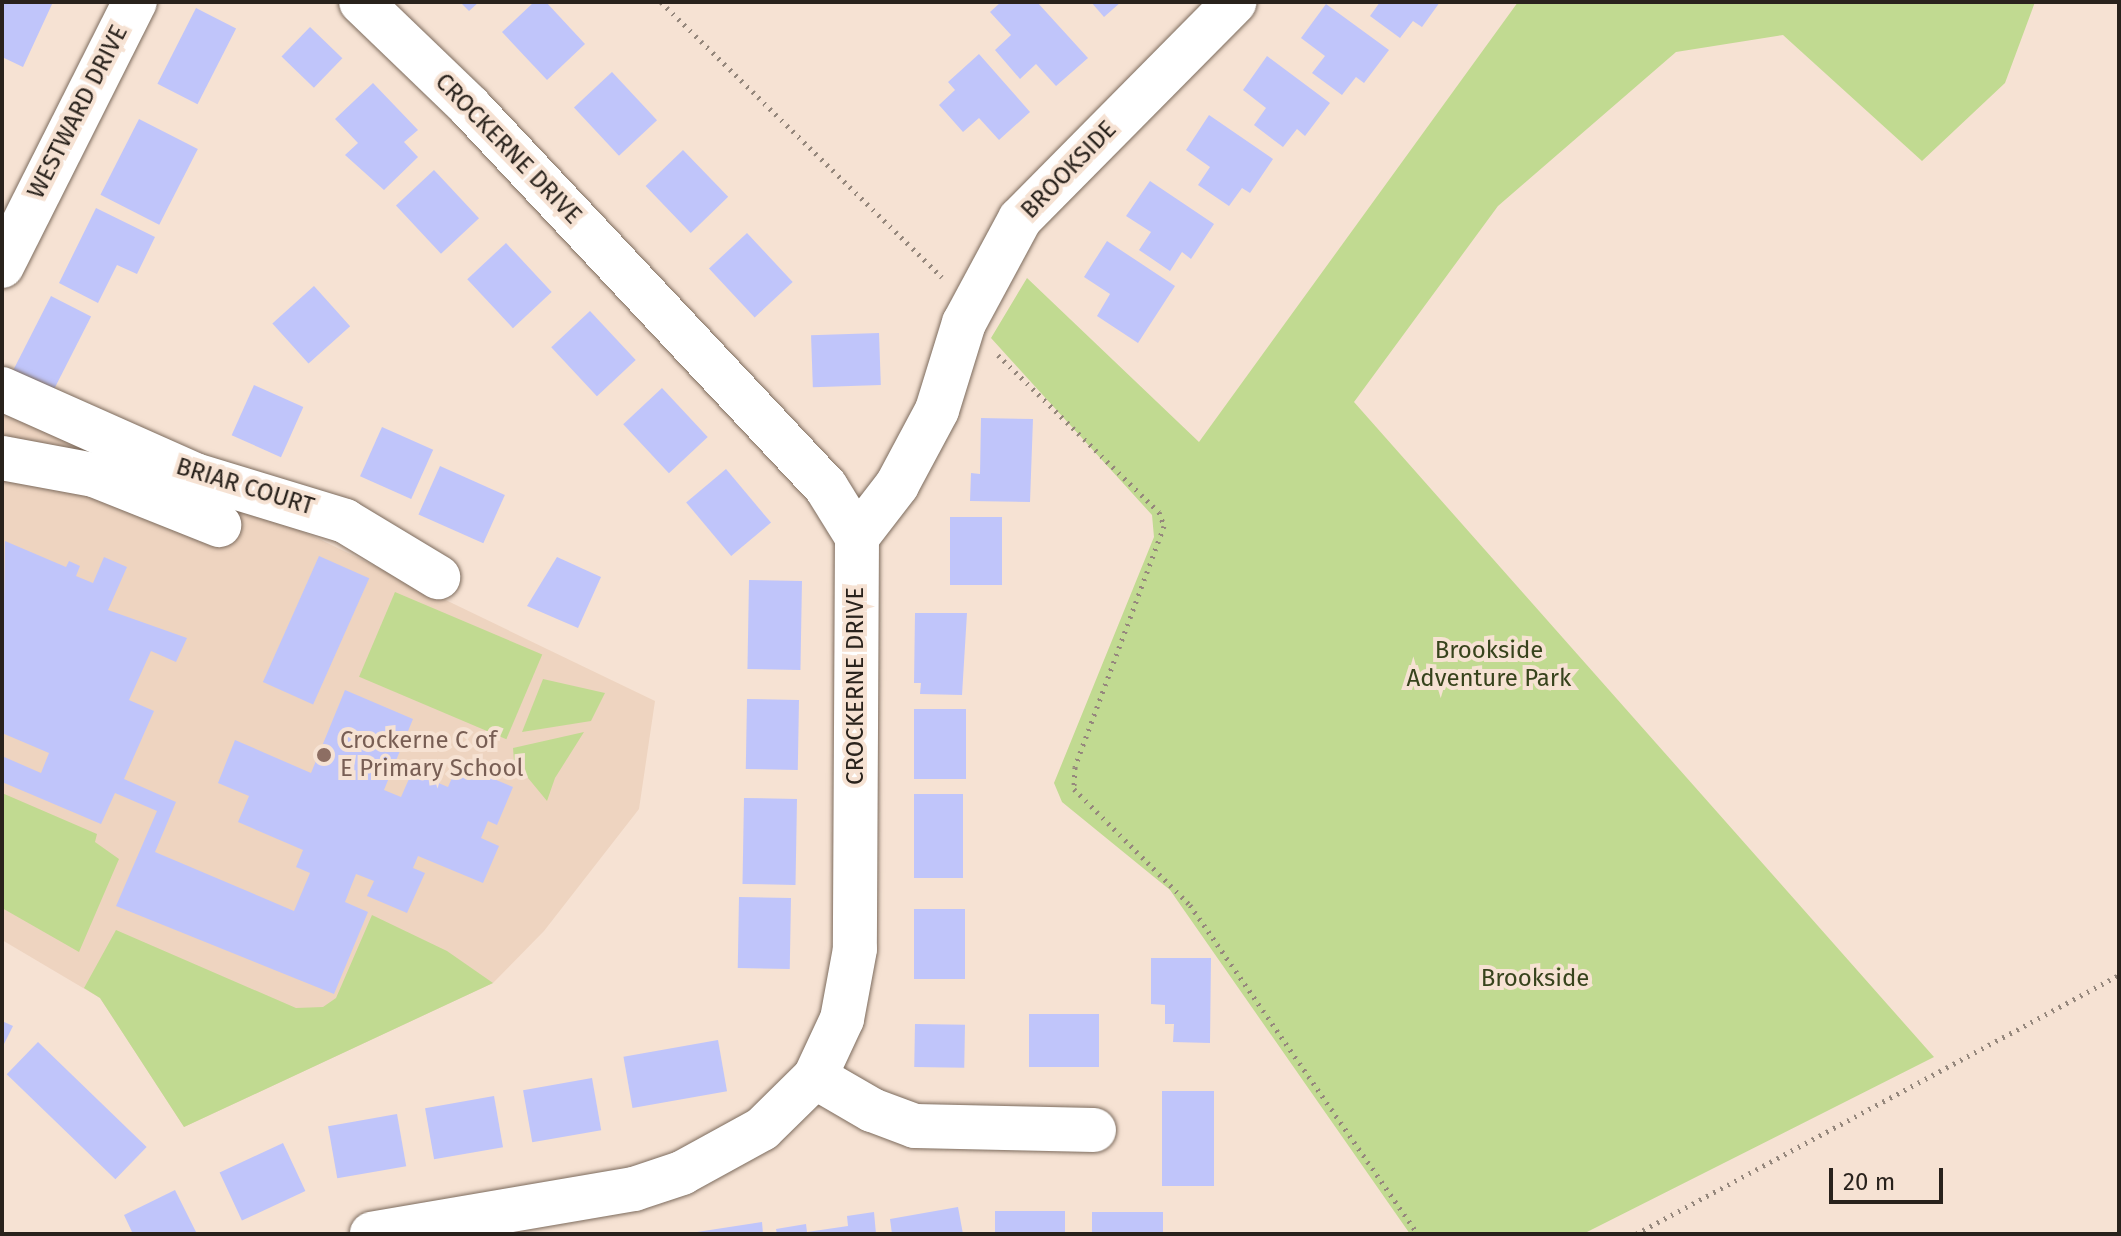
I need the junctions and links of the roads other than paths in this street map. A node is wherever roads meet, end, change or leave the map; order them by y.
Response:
1 (135, 2) edge
2 (361, 2) edge
3 (1235, 2) edge
4 (2, 266) edge
5 (2, 389) edge
6 (2, 458) edge
7 (219, 525) dead end
8 (857, 537) junction
9 (438, 577) dead end
10 (815, 1077) junction
11 (1094, 1130) dead end
12 (372, 1234) edge

1 - 4 street, WESTWARD DRIVE
2 - 8 street, CROCKERNE DRIVE
3 - 8 street, BROOKSIDE
5 - 9 street, BRIAR COURT
6 - 7 street
8 - 10 street, CROCKERNE DRIVE
10 - 11 street
10 - 12 street, CROCKERNE DRIVE

